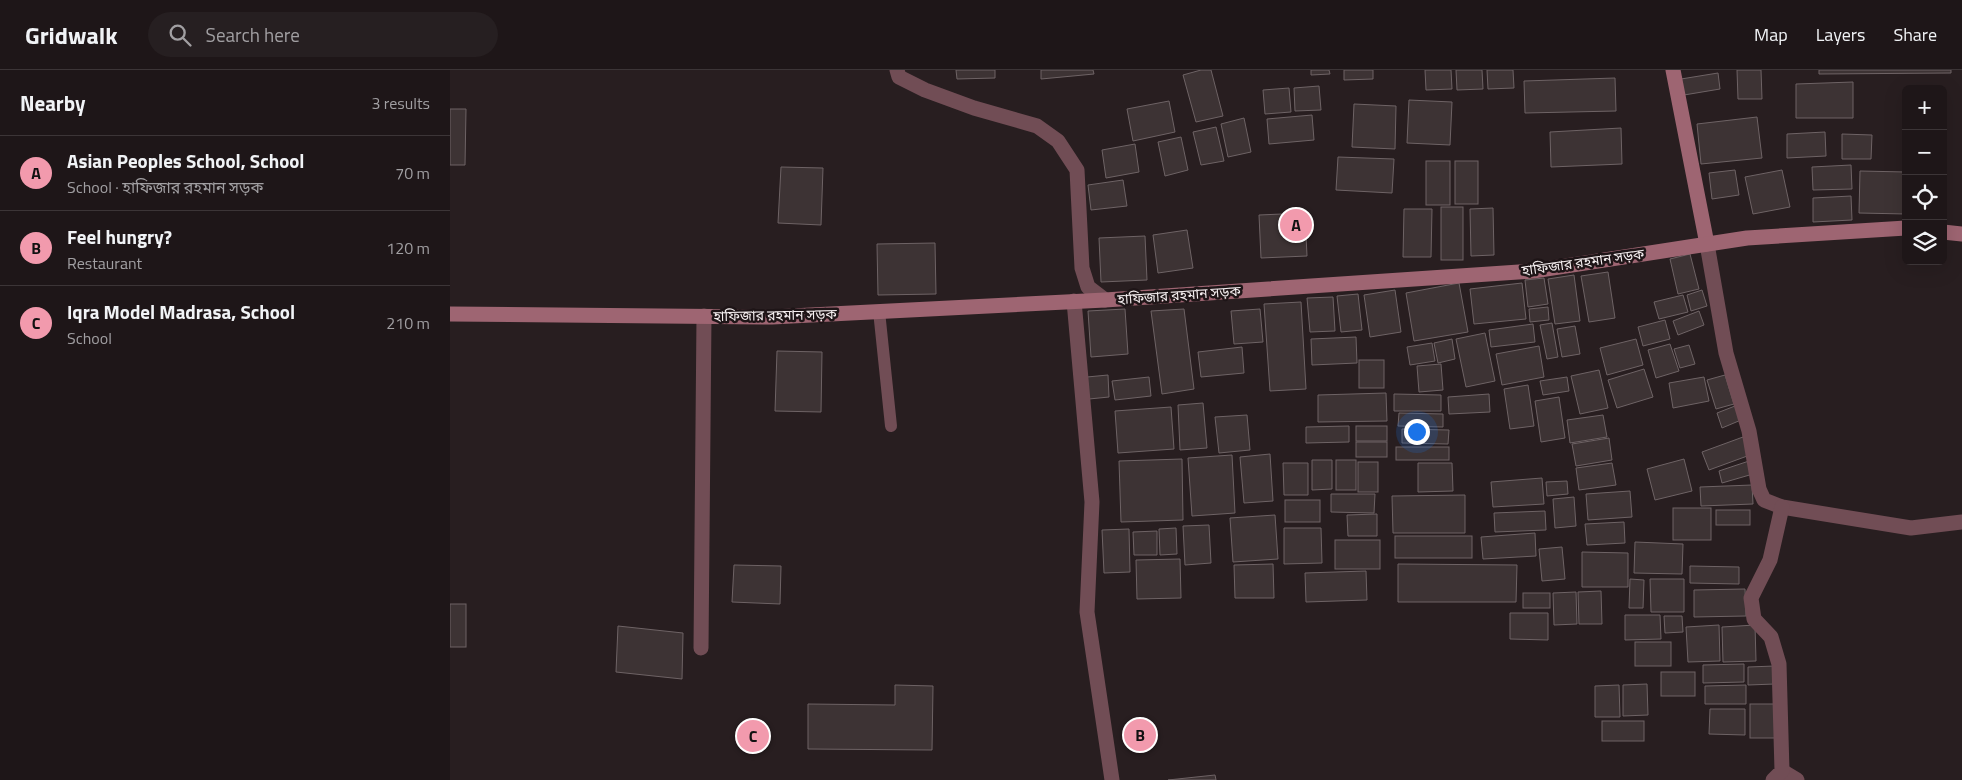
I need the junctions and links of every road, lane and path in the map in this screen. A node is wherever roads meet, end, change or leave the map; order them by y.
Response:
1 (896, 70) edge
2 (1673, 70) edge
3 (1902, 228) edge
4 (1947, 232) edge
5 (1962, 234) edge
6 (1707, 244) junction
7 (1105, 300) junction
8 (1074, 301) junction
9 (879, 311) junction
10 (450, 314) edge
11 (704, 316) junction
12 (890, 426) dead end
13 (1782, 507) junction
14 (1962, 522) edge
15 (701, 648) dead end
16 (1778, 776) edge
17 (1112, 780) edge
18 (1797, 780) edge

1 - 7 street
2 - 6 street
3 - 6 street, হাফিজার রহমান সড়ক
4 - 5 street
6 - 7 street, হাফিজার রহমান সড়ক
6 - 13 street
7 - 8 street, হাফিজার রহমান সড়ক
8 - 9 street, হাফিজার রহমান সড়ক
8 - 17 street
9 - 11 street, হাফিজার রহমান সড়ক
9 - 12 lane
10 - 11 street, হাফিজার রহমান সড়ক
11 - 15 street
13 - 14 street
13 - 16 street
16 - 18 street

